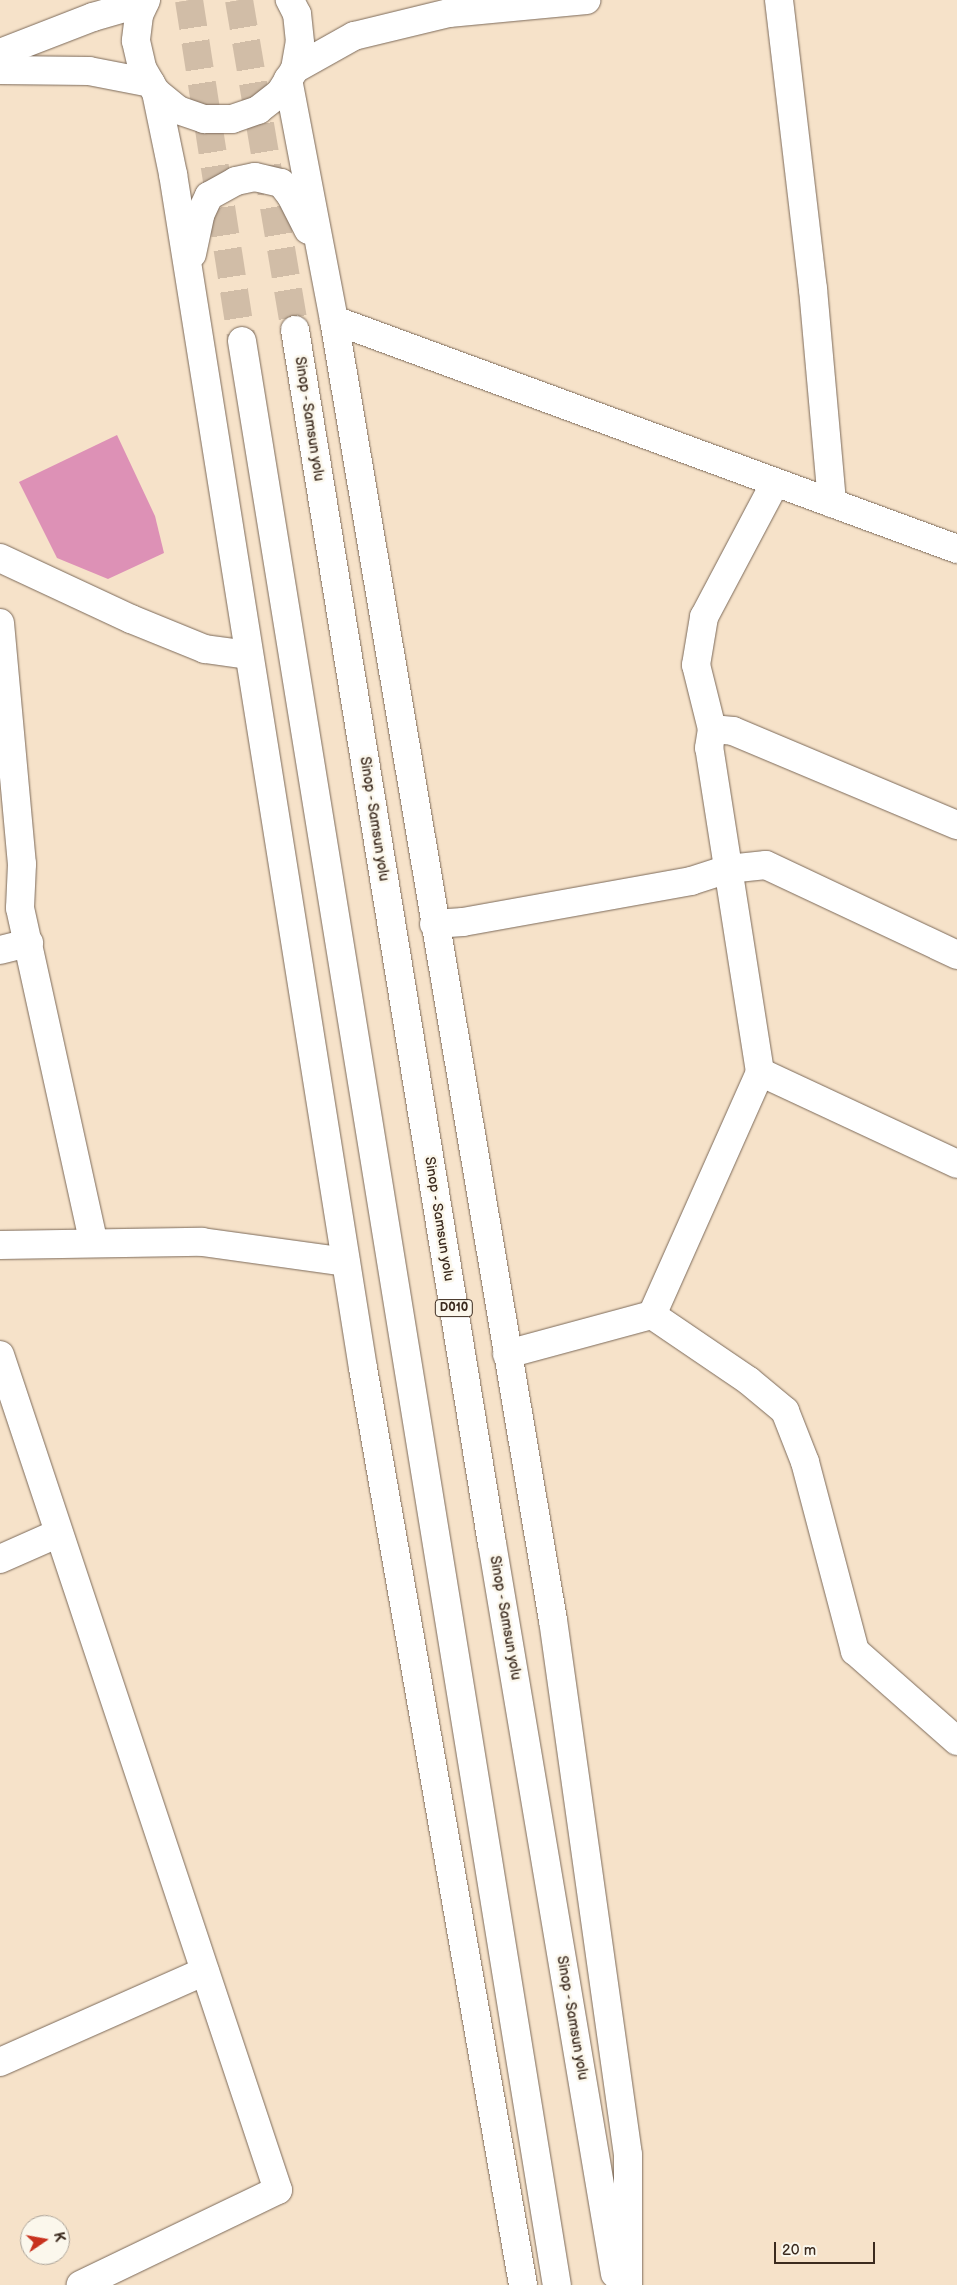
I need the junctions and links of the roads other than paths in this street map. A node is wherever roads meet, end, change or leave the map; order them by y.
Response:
1 (290, 0) edge
2 (586, 0) edge
3 (779, 0) edge
4 (145, 1) edge
5 (0, 53) edge
6 (0, 70) edge
7 (291, 74) junction
8 (153, 88) junction
9 (188, 273) junction
10 (327, 280) junction
11 (334, 320) junction
12 (295, 330) tunnel mouth
13 (242, 341) tunnel mouth
14 (774, 483) junction
15 (832, 504) junction
16 (957, 549) edge
17 (1, 568) edge
18 (0, 623) edge
19 (248, 655) junction
20 (712, 728) junction
21 (957, 825) edge
22 (728, 869) junction
23 (434, 924) junction
24 (29, 944) junction
25 (0, 950) edge
26 (957, 955) edge
27 (760, 1072) junction
28 (957, 1164) edge
29 (93, 1241) junction
30 (0, 1245) edge
31 (346, 1262) junction
32 (652, 1315) junction
33 (508, 1354) junction
34 (0, 1355) edge
35 (59, 1533) junction
36 (0, 1559) edge
37 (957, 1741) edge
38 (205, 1970) junction
39 (0, 2062) edge
40 (81, 2285) edge
41 (523, 2285) edge
42 (557, 2285) edge
43 (616, 2285) edge
44 (628, 2285) edge

1 - 7 main road
2 - 7 main road
3 - 15 main road
4 - 5 main road
4 - 8 main road
6 - 8 main road
7 - 8 main road
7 - 10 main road
8 - 9 main road
9 - 10 main road
9 - 19 main road
10 - 11 main road
11 - 14 main road
11 - 23 main road
12 - 43 main road, Sinop - Samsun yolu / D010
13 - 42 main road
14 - 15 main road
14 - 20 main road
15 - 16 main road
17 - 19 main road
18 - 24 main road
19 - 31 main road
20 - 21 main road
20 - 22 main road
22 - 23 main road
22 - 26 main road
22 - 27 main road
23 - 33 main road
24 - 25 main road
24 - 29 main road
27 - 28 main road
27 - 32 main road
29 - 30 main road
29 - 31 main road
31 - 41 main road
32 - 33 main road
32 - 37 main road
33 - 44 main road
34 - 35 main road
35 - 36 main road
35 - 38 main road
38 - 39 main road
38 - 40 main road

